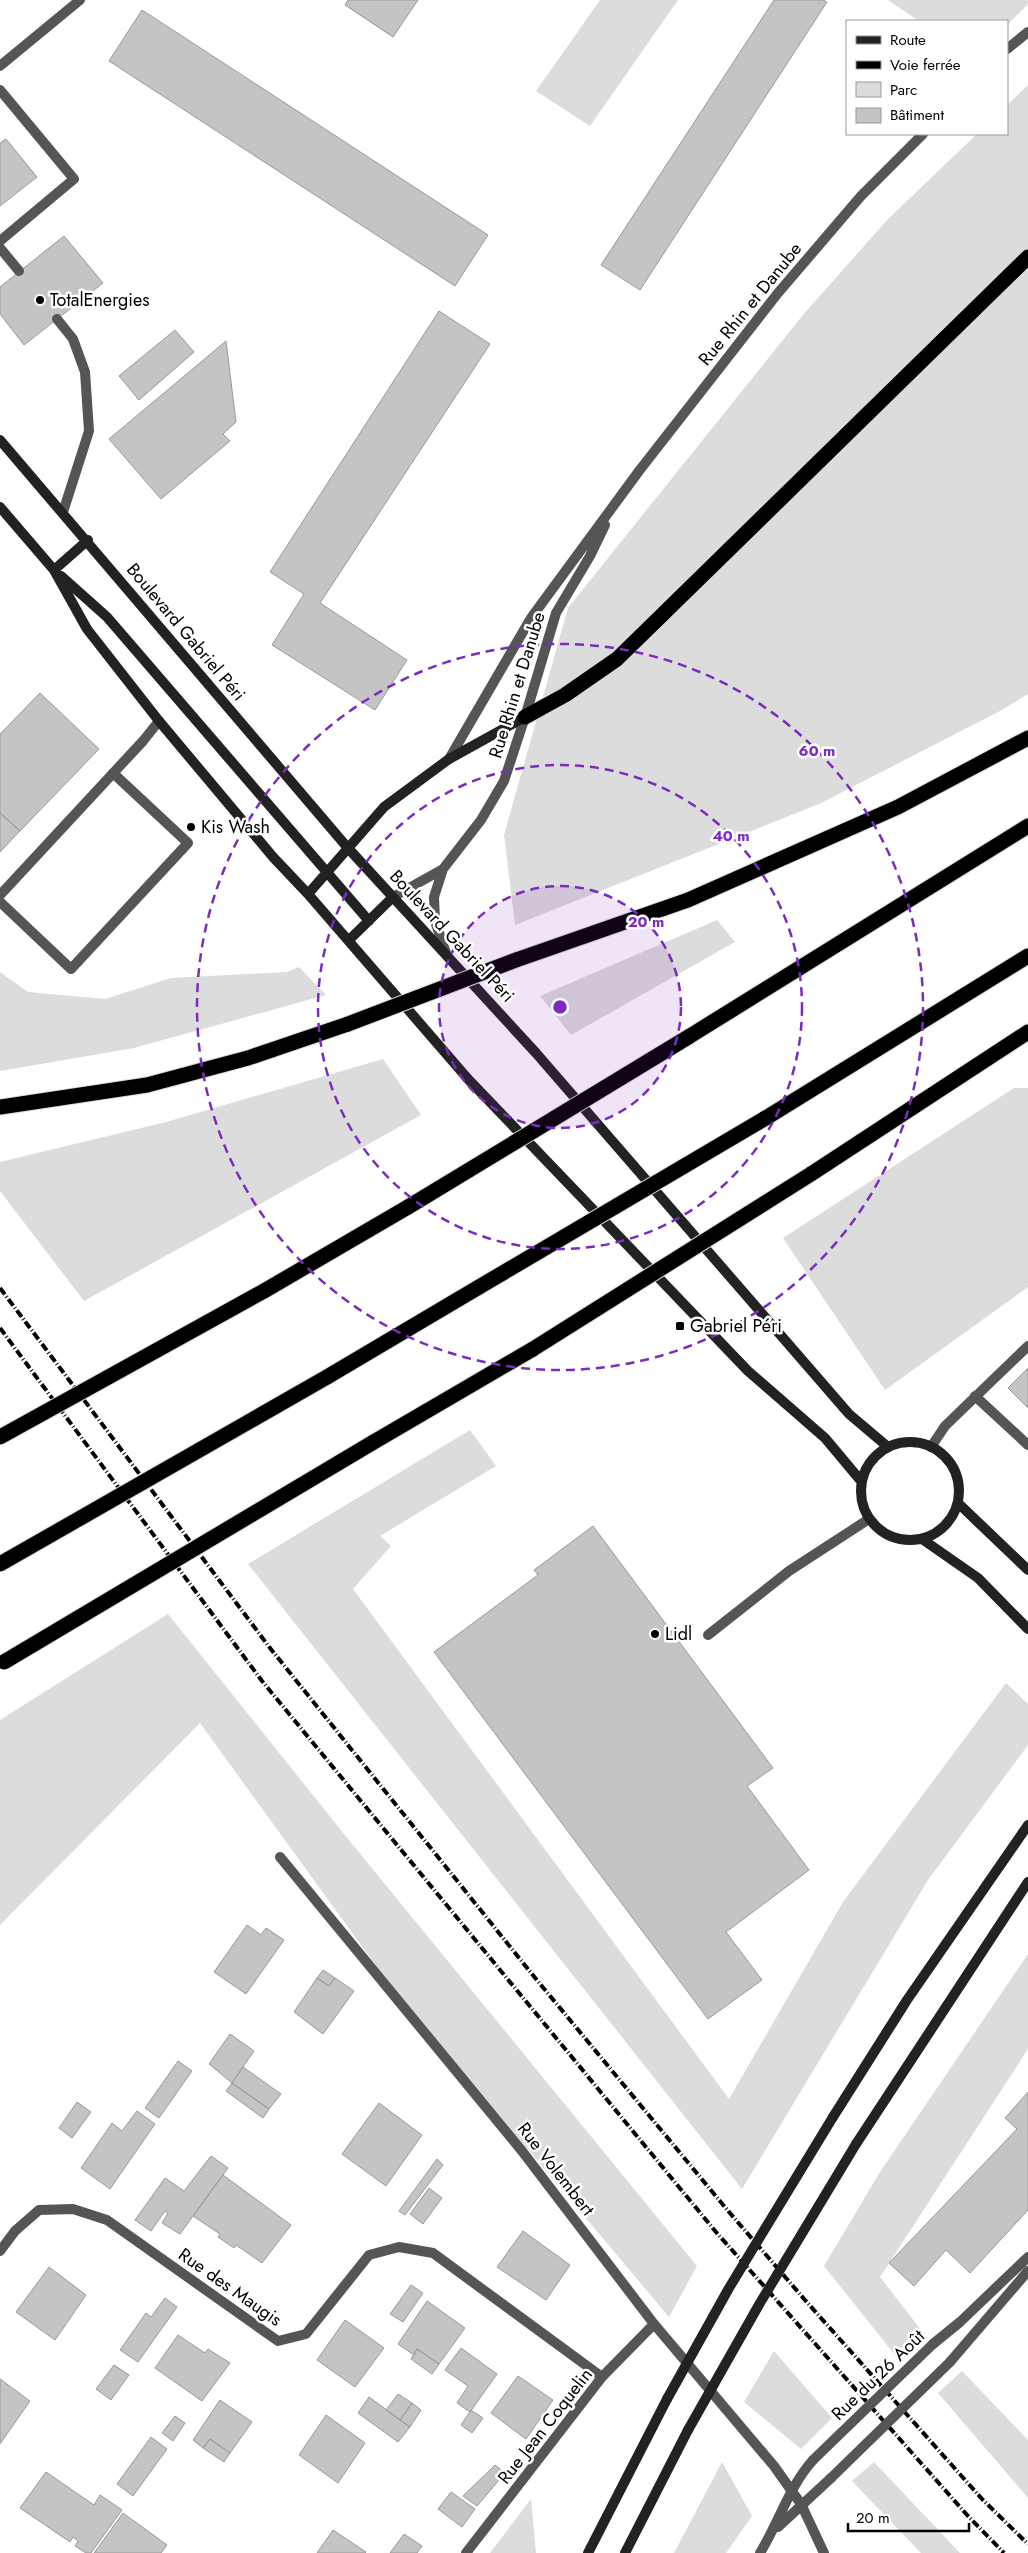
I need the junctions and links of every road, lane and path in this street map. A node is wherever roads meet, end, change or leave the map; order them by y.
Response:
1 (80, 0) edge
2 (1028, 32) edge
3 (1008, 48) edge
4 (0, 66) edge
5 (0, 90) edge
6 (922, 135) edge
7 (0, 241) edge
8 (0, 248) edge
9 (1028, 257) edge
10 (19, 271) dead end
11 (57, 319) dead end
12 (0, 440) edge
13 (615, 504) junction
14 (0, 507) edge
15 (63, 512) junction
16 (88, 540) junction
17 (54, 570) junction
18 (525, 717) junction
19 (159, 721) junction
20 (1028, 738) edge
21 (449, 759) junction
22 (113, 774) junction
23 (1028, 826) edge
24 (348, 846) junction
25 (442, 869) junction
26 (326, 873) junction
27 (0, 894) edge
28 (308, 894) junction
29 (393, 897) junction
30 (0, 902) edge
31 (369, 921) junction
32 (349, 940) junction
33 (446, 952) junction
34 (1028, 956) edge
35 (1028, 1032) edge
36 (0, 1107) edge
37 (1028, 1346) edge
38 (975, 1396) junction
39 (0, 1437) edge
40 (1028, 1444) edge
41 (888, 1447) junction
42 (931, 1447) junction
43 (861, 1481) junction
44 (958, 1502) junction
45 (869, 1519) junction
46 (922, 1539) junction
47 (0, 1564) edge
48 (1028, 1570) edge
49 (1028, 1629) edge
50 (708, 1635) dead end
51 (2, 1664) edge
52 (1028, 1825) edge
53 (280, 1857) dead end
54 (1028, 1882) edge
55 (0, 2251) edge
56 (1028, 2257) edge
57 (1028, 2271) edge
58 (654, 2324) junction
59 (602, 2377) junction
60 (792, 2490) junction
61 (801, 2504) junction
62 (772, 2533) junction
63 (466, 2553) edge
64 (588, 2553) edge
65 (625, 2553) edge
66 (760, 2553) edge
67 (824, 2553) edge

1 - 4 street
2 - 3 street
5 - 7 street
6 - 13 street, Rue Rhin et Danube
8 - 10 street
9 - 18 highway
11 - 15 street
12 - 15 main road, Boulevard Gabriel Péri
13 - 18 street, Rue Rhin et Danube
13 - 21 street, Rue Rhin et Danube
14 - 17 main road
15 - 16 main road, Boulevard Gabriel Péri
16 - 17 main road
16 - 24 main road, Boulevard Gabriel Péri
17 - 19 main road
17 - 26 main road
18 - 21 main road
18 - 25 street, Rue Rhin et Danube
19 - 22 street
19 - 28 main road
20 - 36 highway, bridge
21 - 24 main road
22 - 27 street
22 - 30 street
23 - 39 highway, bridge
24 - 26 main road
24 - 29 main road, Boulevard Gabriel Péri
25 - 29 street, Rue Rhin et Danube
25 - 33 street, Rue Rhin et Danube
26 - 28 main road
26 - 31 main road
28 - 32 main road
29 - 31 main road
29 - 33 main road, Boulevard Gabriel Péri
31 - 32 main road
32 - 43 main road
33 - 41 main road, Boulevard Gabriel Péri
34 - 47 highway, bridge
35 - 51 highway, bridge
37 - 38 street
38 - 40 street
38 - 42 street
41 - 42 main road
41 - 43 main road
42 - 44 main road
43 - 45 main road
44 - 46 main road
44 - 48 main road
45 - 46 main road
45 - 50 street
46 - 49 main road
52 - 64 main road, bridge
53 - 58 street, Rue Volembert
54 - 65 main road, bridge
55 - 59 street, Rue des Maugis
56 - 60 street, Rue du 26 Août, bridge
57 - 61 street, Rue du 26 Août, bridge
58 - 59 street, Rue Jean Coquelin
58 - 60 street, Rue Volembert
59 - 63 street, Rue Jean Coquelin
60 - 61 street, Rue Volembert
60 - 62 street, Rue du 26 Août
61 - 62 street, Rue du 26 Août
61 - 67 street, Rue Volembert
62 - 66 street, Rue du 26 Août

